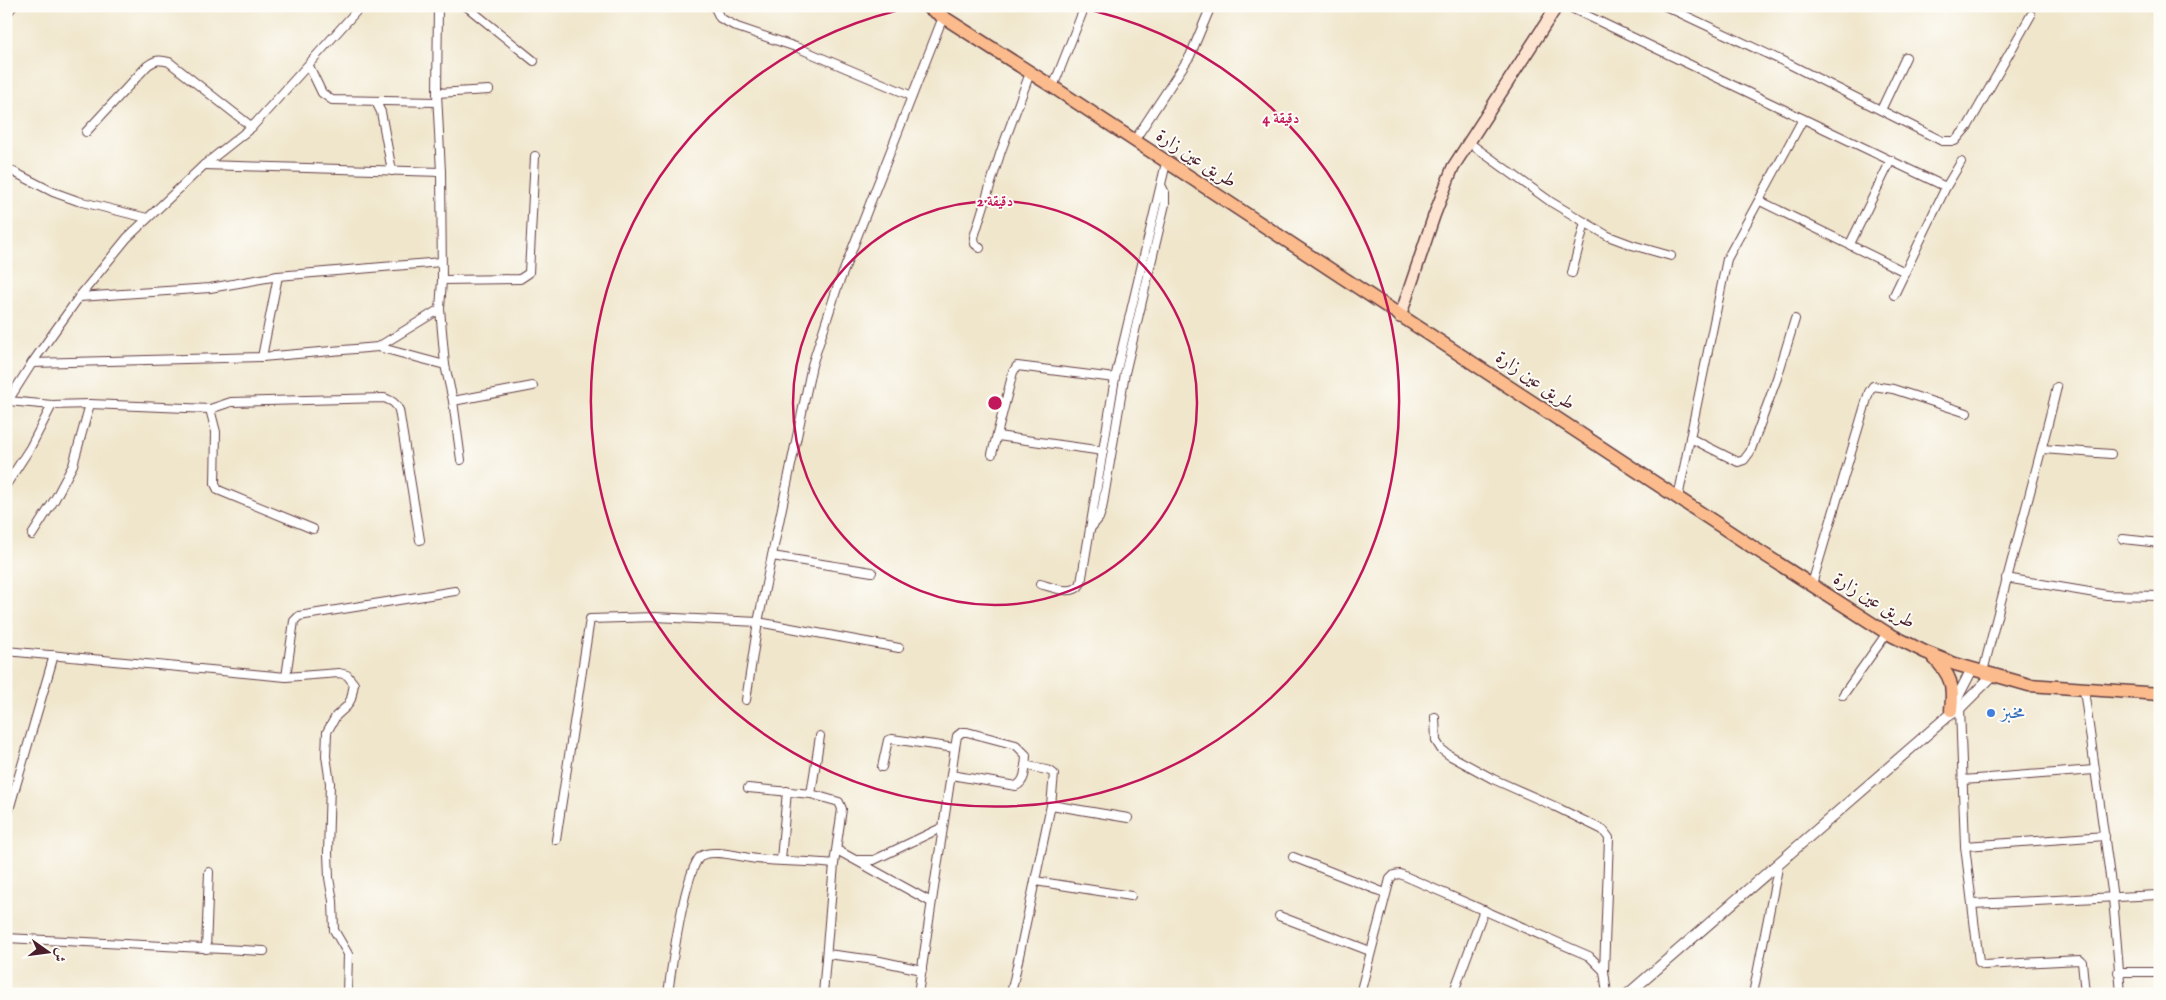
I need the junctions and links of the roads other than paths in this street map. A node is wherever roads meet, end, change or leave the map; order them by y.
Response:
1 (13, 6) edge
2 (361, 6) edge
3 (438, 6) edge
4 (466, 6) edge
5 (714, 6) edge
6 (926, 6) edge
7 (1085, 6) edge
8 (1211, 6) edge
9 (1567, 6) edge
10 (1665, 6) edge
11 (1553, 8) edge
12 (6, 15) edge
13 (2031, 15) dead end
14 (943, 17) junction
15 (1906, 57) dead end
16 (534, 61) dead end
17 (309, 66) junction
18 (1030, 72) junction
19 (1053, 87) junction
20 (489, 90) dead end
21 (437, 92) junction
22 (912, 96) junction
23 (376, 102) junction
24 (437, 102) junction
25 (1881, 110) junction
26 (1803, 119) junction
27 (252, 127) junction
28 (86, 132) dead end
29 (1134, 141) junction
30 (1468, 142) junction
31 (535, 156) dead end
32 (1892, 160) junction
33 (1961, 162) dead end
34 (1166, 163) junction
35 (204, 165) junction
36 (6, 168) edge
37 (392, 170) junction
38 (441, 172) junction
39 (1161, 185) junction
40 (1946, 188) junction
41 (1760, 201) junction
42 (147, 218) junction
43 (1585, 222) junction
44 (1850, 244) junction
45 (980, 248) dead end
46 (1670, 256) dead end
47 (441, 262) junction
48 (1905, 272) junction
49 (1572, 273) dead end
50 (278, 276) junction
51 (442, 280) junction
52 (1894, 295) dead end
53 (80, 296) junction
54 (440, 308) junction
55 (1400, 317) junction
56 (1795, 319) dead end
57 (378, 347) junction
58 (262, 357) junction
59 (32, 363) junction
60 (445, 365) junction
61 (1115, 378) junction
62 (533, 386) dead end
63 (2057, 387) dead end
64 (453, 401) junction
65 (7, 402) edge
66 (90, 404) junction
67 (52, 405) junction
68 (210, 409) junction
69 (1967, 413) dead end
70 (998, 436) junction
71 (1690, 438) junction
72 (2042, 449) junction
73 (1103, 451) junction
74 (992, 454) dead end
75 (2111, 454) dead end
76 (461, 460) dead end
77 (6, 485) edge
78 (1678, 498) junction
79 (313, 529) dead end
80 (1090, 530) junction
81 (32, 535) dead end
82 (2123, 539) dead end
83 (420, 540) dead end
84 (2160, 543) edge
85 (772, 556) junction
86 (872, 572) dead end
87 (2006, 578) junction
88 (1040, 584) dead end
89 (1812, 584) junction
90 (455, 591) dead end
91 (2160, 596) edge
92 (758, 622) junction
93 (1887, 632) junction
94 (899, 648) dead end
95 (6, 651) edge
96 (1925, 652) junction
97 (54, 655) junction
98 (1983, 672) junction
99 (286, 677) junction
100 (2084, 690) junction
101 (2160, 694) edge
102 (1843, 695) dead end
103 (746, 700) dead end
104 (1953, 711) junction
105 (1435, 717) dead end
106 (820, 736) dead end
107 (955, 748) junction
108 (1025, 765) junction
109 (882, 767) dead end
110 (2094, 770) junction
111 (951, 775) junction
112 (1963, 780) junction
113 (748, 788) dead end
114 (787, 792) junction
115 (811, 794) junction
116 (1051, 806) junction
117 (1128, 818) dead end
118 (6, 820) edge
119 (943, 827) junction
120 (2105, 836) junction
121 (556, 840) dead end
122 (1966, 846) junction
123 (837, 850) junction
124 (1292, 857) dead end
125 (781, 860) junction
126 (858, 860) junction
127 (1779, 863) junction
128 (834, 864) junction
129 (209, 872) dead end
130 (1035, 881) junction
131 (1385, 893) junction
132 (2158, 895) dead end
133 (1131, 896) dead end
134 (2112, 898) junction
135 (931, 902) junction
136 (1973, 904) junction
137 (1484, 910) junction
138 (1279, 916) dead end
139 (6, 938) edge
140 (206, 949) junction
141 (264, 951) dead end
142 (1370, 951) junction
143 (827, 954) junction
144 (922, 970) junction
145 (1604, 971) junction
146 (2118, 972) junction
147 (2160, 972) edge
148 (668, 993) edge
149 (347, 994) edge
150 (681, 994) edge
151 (823, 994) edge
152 (918, 994) edge
153 (1011, 994) edge
154 (1360, 994) edge
155 (1453, 994) edge
156 (1607, 994) edge
157 (1628, 994) edge
158 (1753, 994) edge
159 (2085, 994) edge
160 (2121, 994) edge

1 - 12 street
2 - 17 street
3 - 21 street
4 - 16 street
5 - 22 street
6 - 14 main road, طريق عين زارة
7 - 19 street
8 - 29 street
9 - 26 street
10 - 25 street
11 - 30 main road
13 - 25 street
14 - 18 main road, طريق عين زارة
14 - 22 street
15 - 25 street
17 - 23 street
17 - 27 street
18 - 19 main road, طريق عين زارة
18 - 45 street
19 - 29 main road, طريق عين زارة
20 - 21 street
21 - 24 street
22 - 85 street
23 - 24 street
23 - 37 street
24 - 38 street
26 - 32 street
26 - 41 street
27 - 28 street
27 - 35 street
29 - 34 main road, طريق عين زارة
30 - 43 street
30 - 55 main road
31 - 51 street
32 - 40 street
32 - 44 street
33 - 40 street
34 - 39 street
34 - 55 main road, طريق عين زارة
35 - 37 street
35 - 42 street
36 - 42 street
37 - 38 street
38 - 47 street
39 - 61 street
39 - 80 street
40 - 48 street
41 - 44 street
41 - 71 street
42 - 53 street
43 - 46 street
43 - 49 street
44 - 48 street
47 - 50 street
47 - 51 street
48 - 52 street
50 - 53 street
50 - 58 street
51 - 54 street
53 - 59 street
54 - 57 street
54 - 60 street
55 - 78 main road, طريق عين زارة
56 - 71 street
57 - 58 street
57 - 60 street
58 - 59 street
59 - 65 street
60 - 64 street
61 - 70 street
61 - 73 street
62 - 64 street
63 - 72 street
64 - 76 street
65 - 67 street
66 - 67 street
66 - 68 street
66 - 81 street
67 - 77 street
68 - 79 street
68 - 83 street
69 - 89 street
70 - 73 street
70 - 74 street
71 - 78 street
72 - 75 street
72 - 87 street
73 - 80 street
78 - 89 main road, طريق عين زارة
80 - 88 street
82 - 84 street
85 - 86 street
85 - 92 street
87 - 91 street
87 - 98 street
89 - 93 main road, طريق عين زارة
90 - 99 street
92 - 94 street
92 - 103 street
92 - 121 street
93 - 96 main road, طريق عين زارة
93 - 102 street
95 - 97 street
96 - 98 main road, طريق عين زارة
96 - 104 main road
97 - 99 street
97 - 118 street
98 - 100 main road, طريق عين زارة
98 - 104 street
98 - 104 street
99 - 149 street
100 - 101 main road, طريق عين زارة
100 - 110 street
104 - 112 street
104 - 127 street
105 - 145 street
106 - 115 street
107 - 108 street
107 - 109 street
107 - 111 street
108 - 111 street
108 - 116 street
110 - 112 street
110 - 120 street
111 - 119 street
112 - 122 street
113 - 114 street
114 - 115 street
114 - 125 street
115 - 123 street
116 - 117 street
116 - 130 street
119 - 126 street
119 - 135 street
120 - 122 street
120 - 134 street
122 - 136 street
123 - 126 street
123 - 128 street
124 - 131 street
125 - 128 street
125 - 148 street
126 - 135 street
127 - 157 street
127 - 158 street
128 - 143 street
129 - 140 street
130 - 133 street
130 - 153 street
131 - 137 street
131 - 142 street
132 - 134 street
134 - 136 street
134 - 146 street
135 - 144 street
136 - 159 street
137 - 145 street
137 - 155 street
138 - 142 street
139 - 140 street
140 - 141 street
142 - 154 street
143 - 144 street
143 - 151 street
144 - 152 street
145 - 156 street
146 - 147 street
146 - 160 street
148 - 150 street

